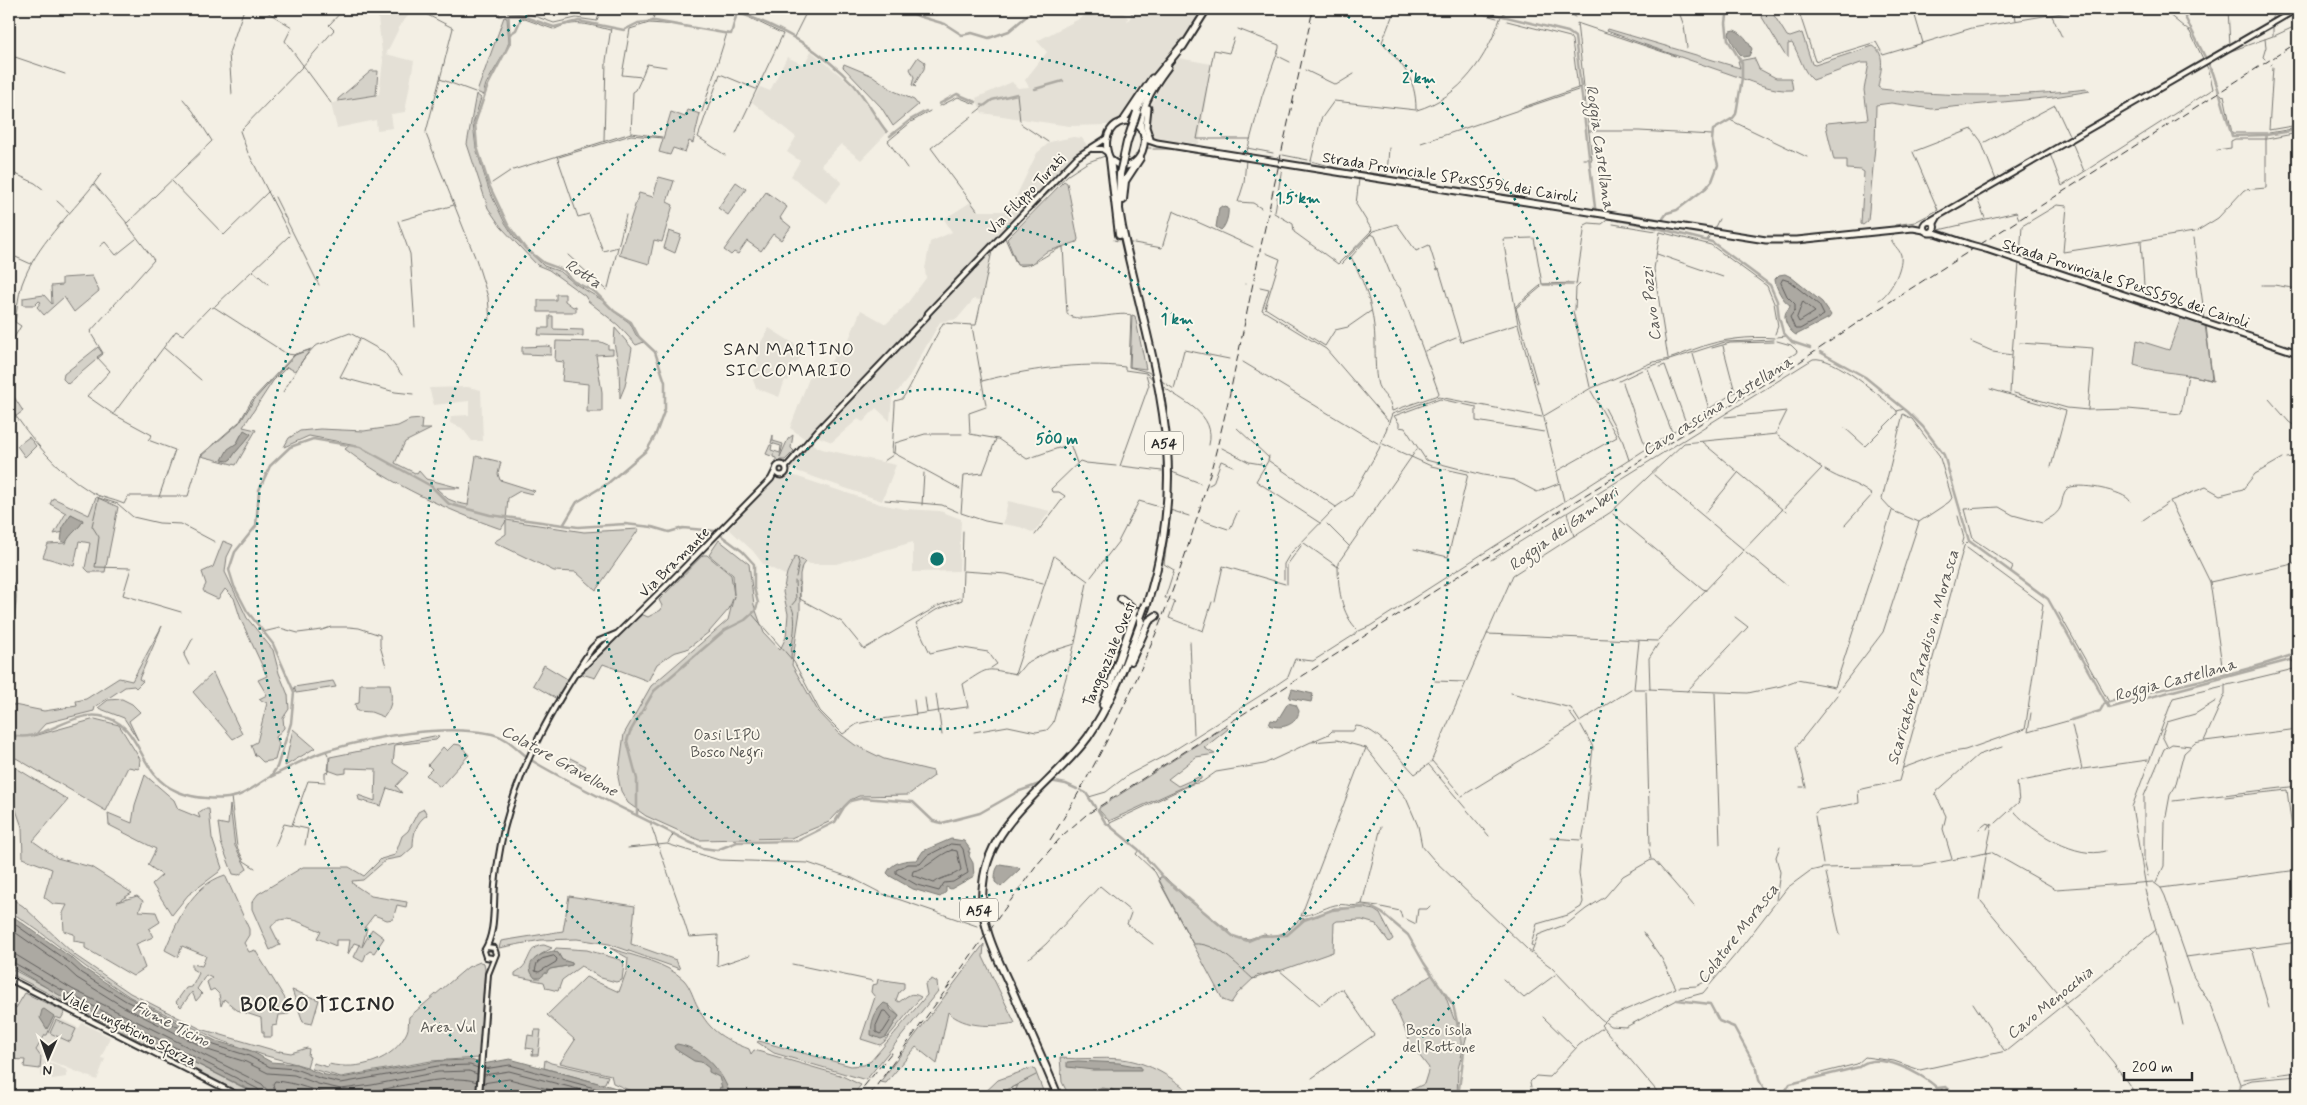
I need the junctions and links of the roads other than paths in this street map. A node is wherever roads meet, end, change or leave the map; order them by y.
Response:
1 (1207, 9) edge
2 (2297, 9) edge
3 (1185, 43) junction
4 (1160, 79) junction
5 (1123, 121) junction
6 (1143, 133) junction
7 (1107, 138) junction
8 (1157, 143) junction
9 (1174, 146) junction
10 (1144, 149) junction
11 (1086, 151) junction
12 (1109, 156) junction
13 (1140, 158) junction
14 (1940, 215) junction
15 (1927, 222) junction
16 (1934, 227) junction
17 (1913, 228) junction
18 (1927, 231) junction
19 (1947, 237) junction
20 (1128, 262) junction
21 (2298, 353) edge
22 (784, 466) junction
23 (777, 473) junction
24 (1121, 598) dead end
25 (1143, 616) junction
26 (1156, 616) dead end
27 (616, 634) junction
28 (573, 677) junction
29 (491, 938) junction
30 (488, 947) junction
31 (493, 948) junction
32 (487, 958) junction
33 (492, 958) junction
34 (489, 966) junction
35 (9, 979) edge
36 (238, 1096) edge
37 (479, 1096) edge
38 (1057, 1096) edge

1 - 3 main road
2 - 14 main road
3 - 4 main road
3 - 5 main road
3 - 20 highway, A54, bridge
4 - 6 main road
4 - 9 main road
5 - 6 main road
5 - 7 main road
6 - 8 main road, Strada Provinciale SPexSS596 dei Cairoli
6 - 10 main road
7 - 11 main road, Via Filippo Turati
7 - 12 main road
8 - 9 main road, Strada Provinciale SPexSS596 dei Cairoli
8 - 10 main road
9 - 17 main road, Strada Provinciale SPexSS596 dei Cairoli
10 - 13 main road
11 - 12 main road, Via Filippo Turati
11 - 22 main road, Via Filippo Turati
12 - 13 main road
12 - 20 highway
13 - 20 highway
14 - 15 main road
14 - 16 main road
15 - 16 main road, Strada Provinciale SPexSS596 dei Cairoli
15 - 17 main road, Strada Provinciale SPexSS596 dei Cairoli
15 - 18 main road
16 - 18 main road
16 - 19 main road, Strada Provinciale SPexSS596 dei Cairoli
17 - 18 main road, Strada Provinciale SPexSS596 dei Cairoli
18 - 19 main road, Strada Provinciale SPexSS596 dei Cairoli
19 - 21 main road, Strada Provinciale SPexSS596 dei Cairoli, bridge
20 - 25 highway, Tangenziale Ovest / A54, bridge
22 - 23 main road
22 - 23 main road
23 - 27 main road, Via Bramante
24 - 25 highway
25 - 26 highway
25 - 38 highway, Tangenziale Ovest / A54
27 - 28 main road, Via Bramante
27 - 28 main road, Via Bramante
28 - 29 main road, Via Bramante
29 - 30 main road
29 - 31 main road
30 - 31 main road
30 - 32 main road
31 - 33 main road
32 - 33 main road
32 - 34 main road
33 - 34 main road
34 - 37 main road
35 - 36 main road, Viale Lungoticino Sforza

